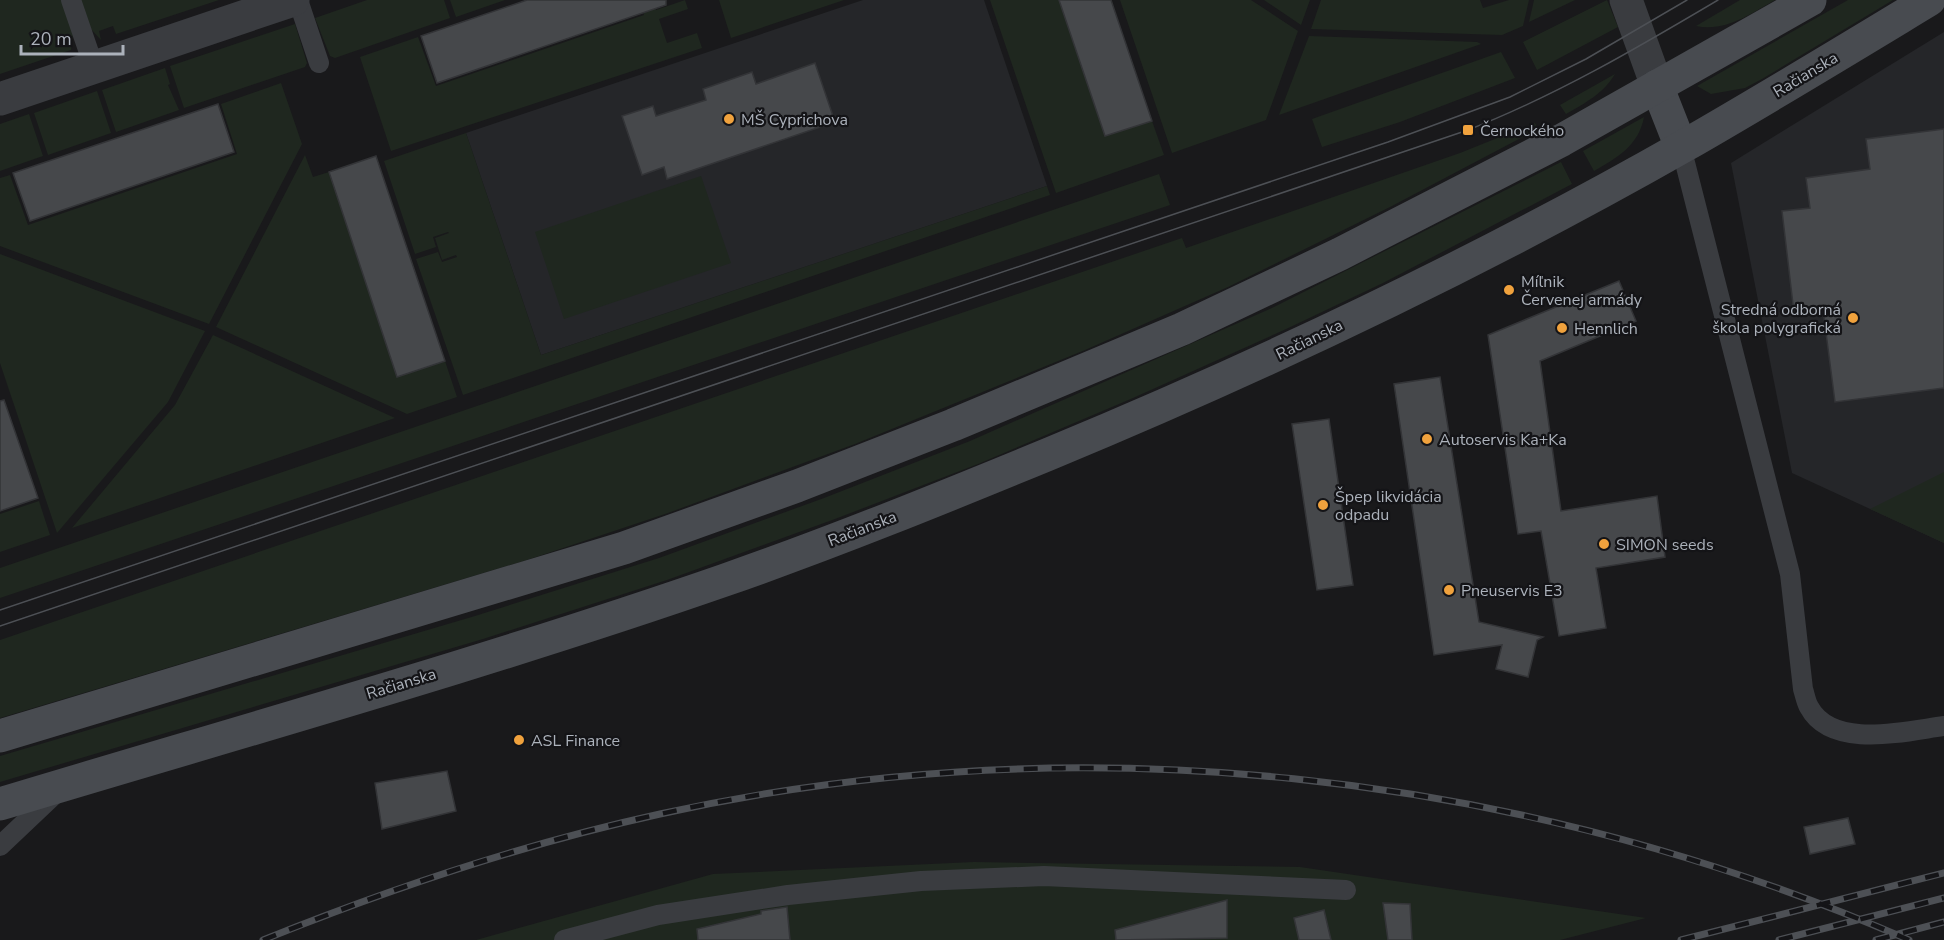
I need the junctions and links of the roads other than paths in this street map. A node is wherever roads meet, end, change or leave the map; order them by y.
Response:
1 (71, 0) edge
2 (293, 0) edge
3 (298, 0) edge
4 (1626, 0) edge
5 (1810, 0) edge
6 (1929, 0) edge
7 (319, 63) dead end
8 (94, 67) junction
9 (1657, 86) junction
10 (0, 99) edge
11 (1681, 147) junction
12 (1944, 726) edge
13 (0, 736) edge
14 (64, 784) junction
15 (0, 804) edge
16 (0, 846) edge
17 (1346, 890) dead end
18 (564, 940) edge

1 - 8 lane
2 - 8 street
3 - 7 lane
4 - 9 street
5 - 9 main road
6 - 11 main road, Račianska
8 - 10 street
9 - 11 main road
9 - 13 main road
11 - 12 lane
11 - 14 main road, Račianska
14 - 15 main road, Račianska
14 - 16 lane
17 - 18 lane

